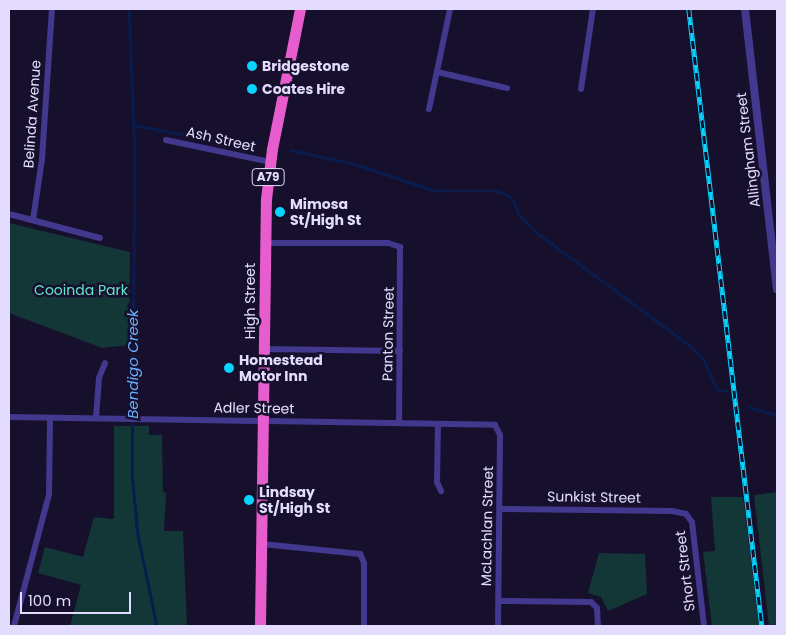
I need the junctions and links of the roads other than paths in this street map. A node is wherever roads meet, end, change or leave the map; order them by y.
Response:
1 (52, 9) edge
2 (300, 9) edge
3 (450, 9) edge
4 (593, 9) edge
5 (745, 9) edge
6 (437, 72) junction
7 (507, 88) dead end
8 (581, 89) dead end
9 (429, 109) dead end
10 (166, 140) dead end
11 (270, 162) junction
12 (9, 214) edge
13 (33, 220) junction
14 (100, 238) dead end
15 (775, 241) edge
16 (265, 242) junction
17 (777, 289) edge
18 (264, 349) junction
19 (400, 351) junction
20 (105, 363) dead end
21 (9, 417) edge
22 (50, 418) junction
23 (96, 418) junction
24 (264, 420) junction
25 (400, 423) junction
26 (438, 424) junction
27 (497, 427) joint
28 (441, 491) dead end
29 (500, 509) junction
30 (686, 514) joint
31 (262, 544) junction
32 (498, 601) junction
33 (14, 626) edge
34 (260, 626) edge
35 (364, 626) edge
36 (498, 626) edge
37 (598, 626) edge
38 (704, 626) edge

1 - 13 street, Belinda Avenue
2 - 11 highway, High Street / A79
3 - 6 street
4 - 8 street
5 - 15 street, Allingham Street
6 - 7 street
6 - 9 street
10 - 11 street, Ash Street
11 - 16 highway, High Street / A79
12 - 13 street
13 - 14 street
15 - 17 street, Allingham Street
16 - 18 highway, High Street / A79
16 - 19 street, Panton Street
18 - 19 street
18 - 24 highway, High Street / A79
19 - 25 street, Panton Street
20 - 23 street
21 - 22 street, Adler Street
22 - 23 street, Adler Street
22 - 33 street
23 - 24 street, Adler Street
24 - 25 street, Adler Street
24 - 31 highway, High Street / A79
25 - 26 street, Adler Street
26 - 27 street, Adler Street
26 - 28 street
27 - 29 street, McLachlan Street
29 - 30 street, Sunkist Street
29 - 32 street, McLachlan Street
30 - 38 street, Short Street
31 - 34 highway, High Street / A79
31 - 35 street
32 - 36 street, McLachlan Street
32 - 37 street

